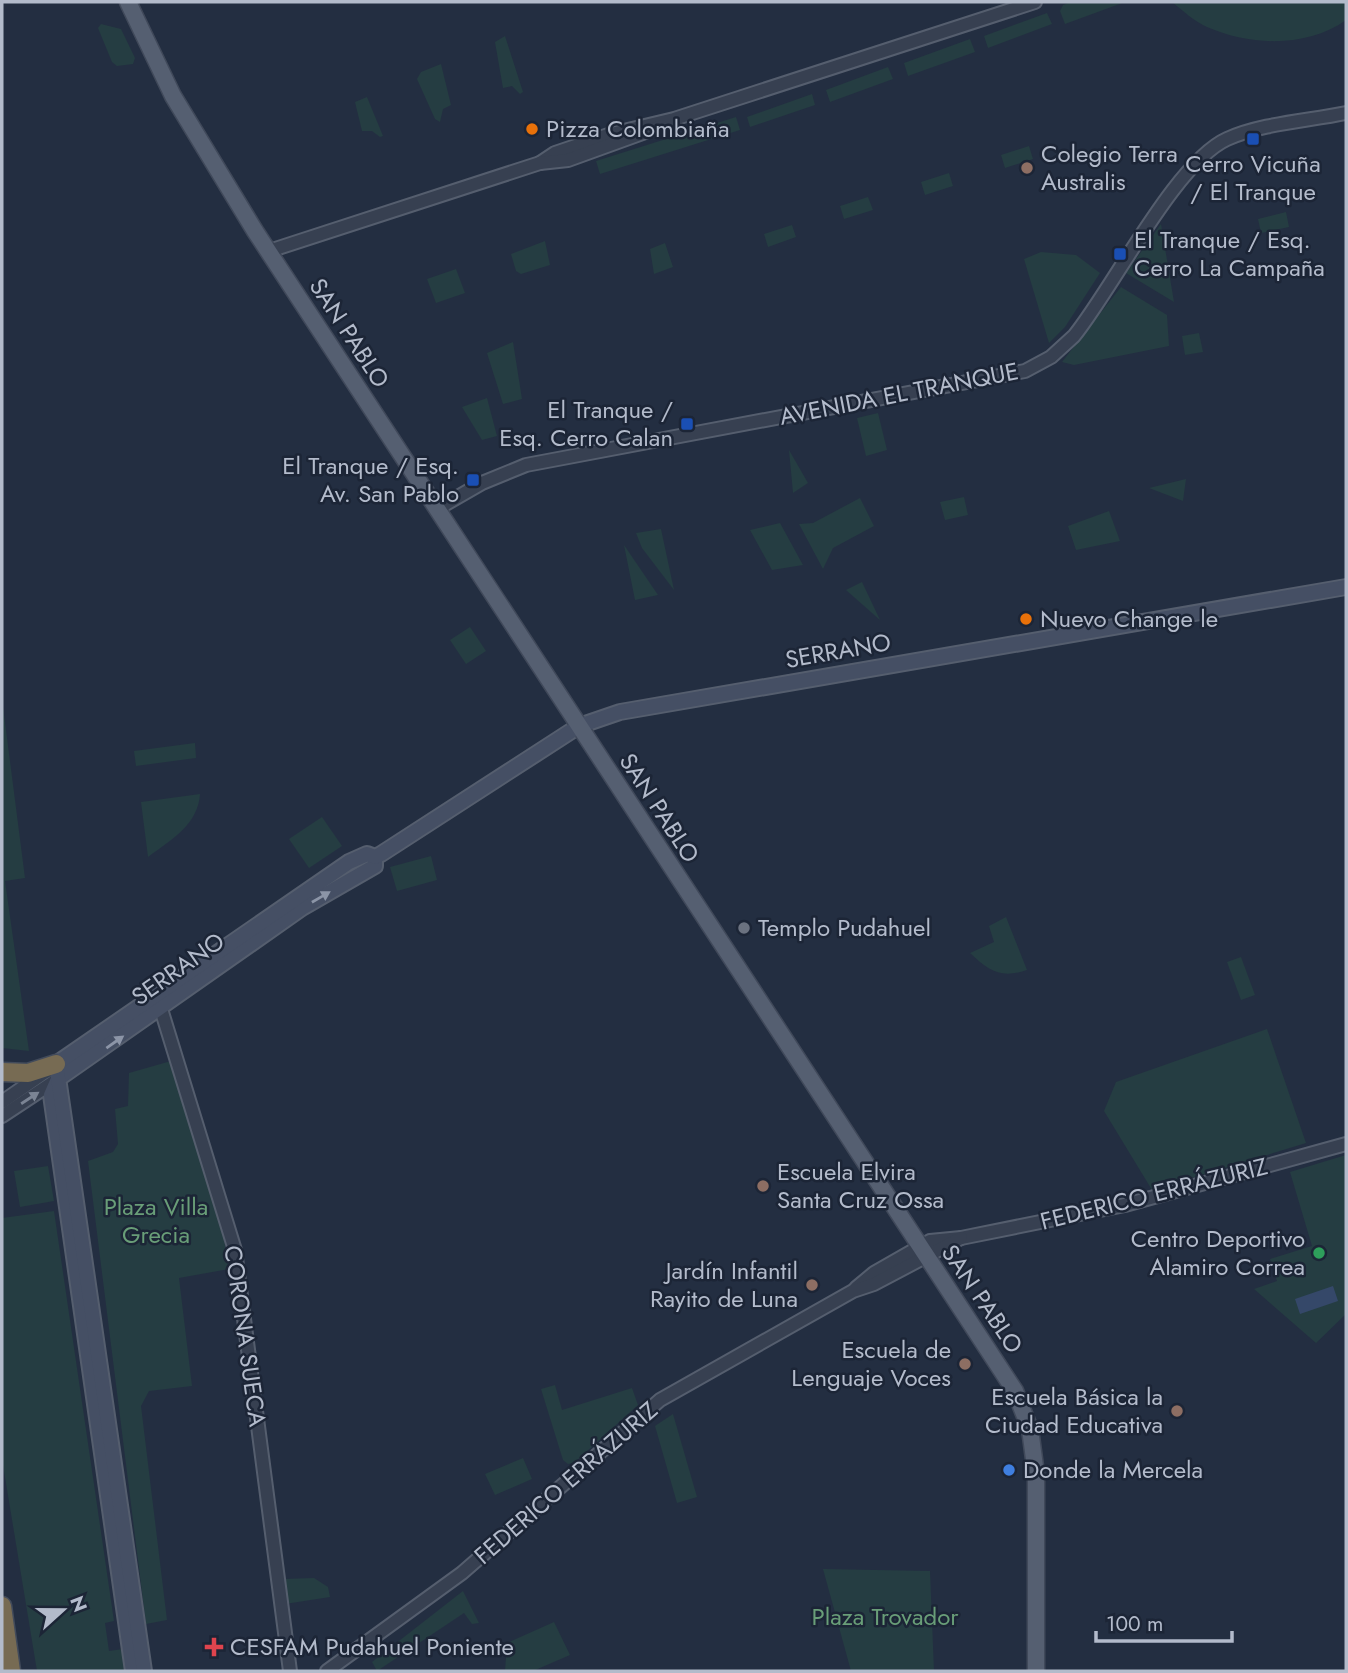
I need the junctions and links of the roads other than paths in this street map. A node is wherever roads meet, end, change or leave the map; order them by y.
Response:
1 (128, 2) edge
2 (1035, 2) edge
3 (1346, 113) edge
4 (269, 251) junction
5 (437, 509) junction
6 (1346, 587) edge
7 (579, 726) junction
8 (375, 857) junction
9 (161, 1009) junction
10 (2, 1072) edge
11 (57, 1072) junction
12 (2, 1102) edge
13 (2, 1116) edge
14 (1346, 1144) edge
15 (923, 1251) junction
16 (2, 1606) edge
17 (11, 1671) edge
18 (133, 1671) edge
19 (144, 1671) edge
20 (290, 1671) edge
21 (327, 1671) edge
22 (1036, 1671) edge

1 - 4 main road, SAN PABLO
2 - 4 street
3 - 5 street, AVENIDA EL TRANQUE
4 - 5 main road, SAN PABLO
5 - 7 main road, SAN PABLO
6 - 7 main road, SERRANO
7 - 8 main road, SERRANO
7 - 15 main road, SAN PABLO
9 -> 8 main road, SERRANO
8 - 11 main road, SERRANO
11 -> 9 main road, SERRANO
9 - 20 street, CORONA SUECA
10 - 11 highway
11 - 12 street, SERRANO
13 -> 11 street, SERRANO
11 - 18 main road
11 - 19 main road
14 - 15 street, FEDERICO ERRÁZURIZ
15 - 21 street, FEDERICO ERRÁZURIZ
15 - 22 main road, SAN PABLO
16 - 17 highway

